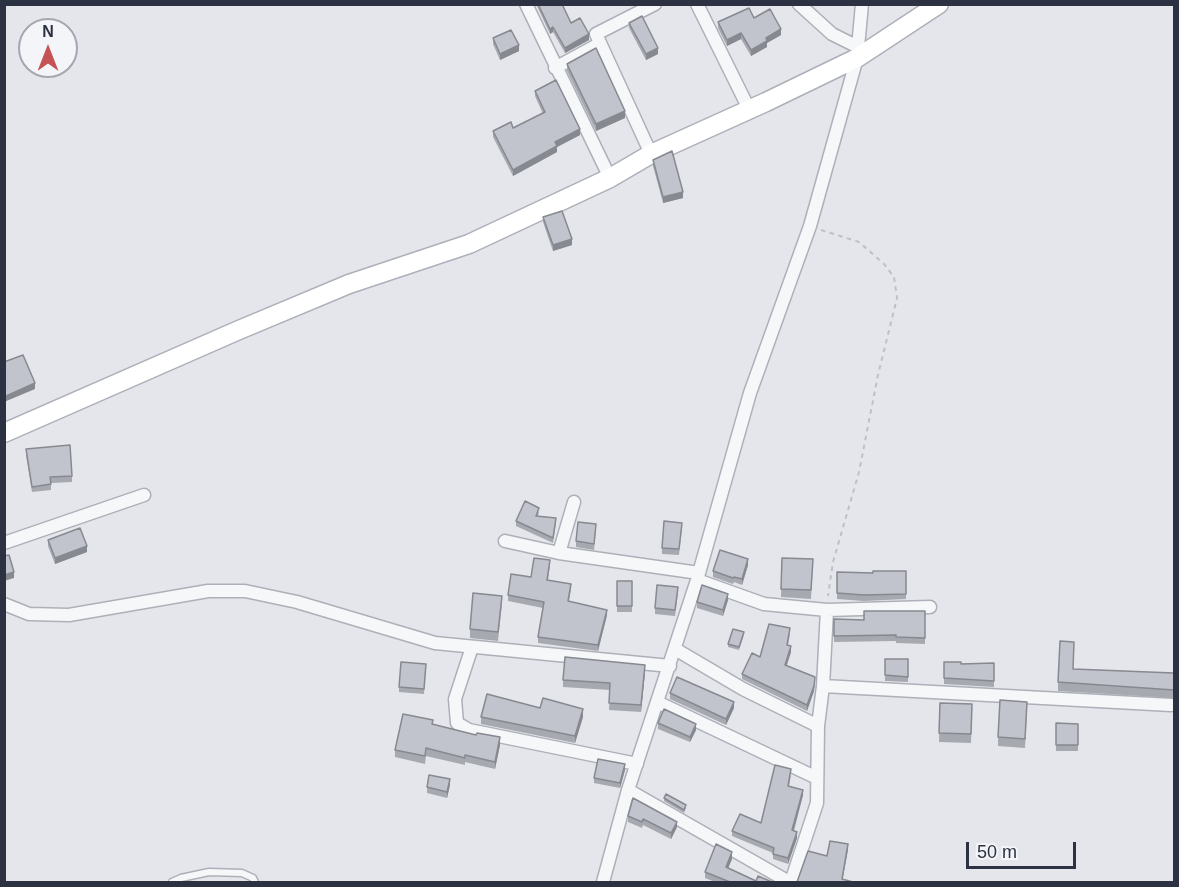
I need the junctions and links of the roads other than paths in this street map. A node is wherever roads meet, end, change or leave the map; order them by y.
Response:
1 (526, 4) edge
2 (697, 4) edge
3 (799, 4) edge
4 (862, 4) edge
5 (939, 4) edge
6 (651, 5) edge
7 (599, 44) junction
8 (858, 52) junction
9 (555, 68) junction
10 (749, 109) junction
11 (651, 154) junction
12 (610, 178) junction
13 (4, 433) edge
14 (144, 495) dead end
15 (574, 502) dead end
16 (505, 541) dead end
17 (4, 543) edge
18 (559, 553) junction
19 (698, 576) junction
20 (4, 604) edge
21 (930, 607) dead end
22 (826, 610) junction
23 (472, 647) junction
24 (675, 650) junction
25 (670, 666) junction
26 (823, 686) junction
27 (657, 702) junction
28 (1171, 705) dead end
29 (818, 726) junction
30 (637, 764) junction
31 (817, 778) junction
32 (628, 790) junction
33 (172, 882) edge
34 (255, 882) edge
35 (603, 882) edge
36 (790, 882) edge

1 - 9 street
2 - 10 street
3 - 8 street
4 - 8 street
5 - 8 street
6 - 7 street
7 - 9 street
7 - 11 street
8 - 10 street
8 - 19 street
9 - 12 street
10 - 11 street
11 - 12 street
12 - 13 street
14 - 17 street
15 - 18 street
16 - 18 street
18 - 19 street
19 - 22 street
19 - 24 street
20 - 23 street
21 - 22 street
22 - 26 street
23 - 25 street
23 - 30 street
24 - 25 street
24 - 29 street
25 - 27 street
26 - 28 street
26 - 29 street
27 - 30 street
27 - 31 street
29 - 31 street
30 - 32 street
31 - 36 street
32 - 35 street
32 - 36 street
33 - 34 lane

